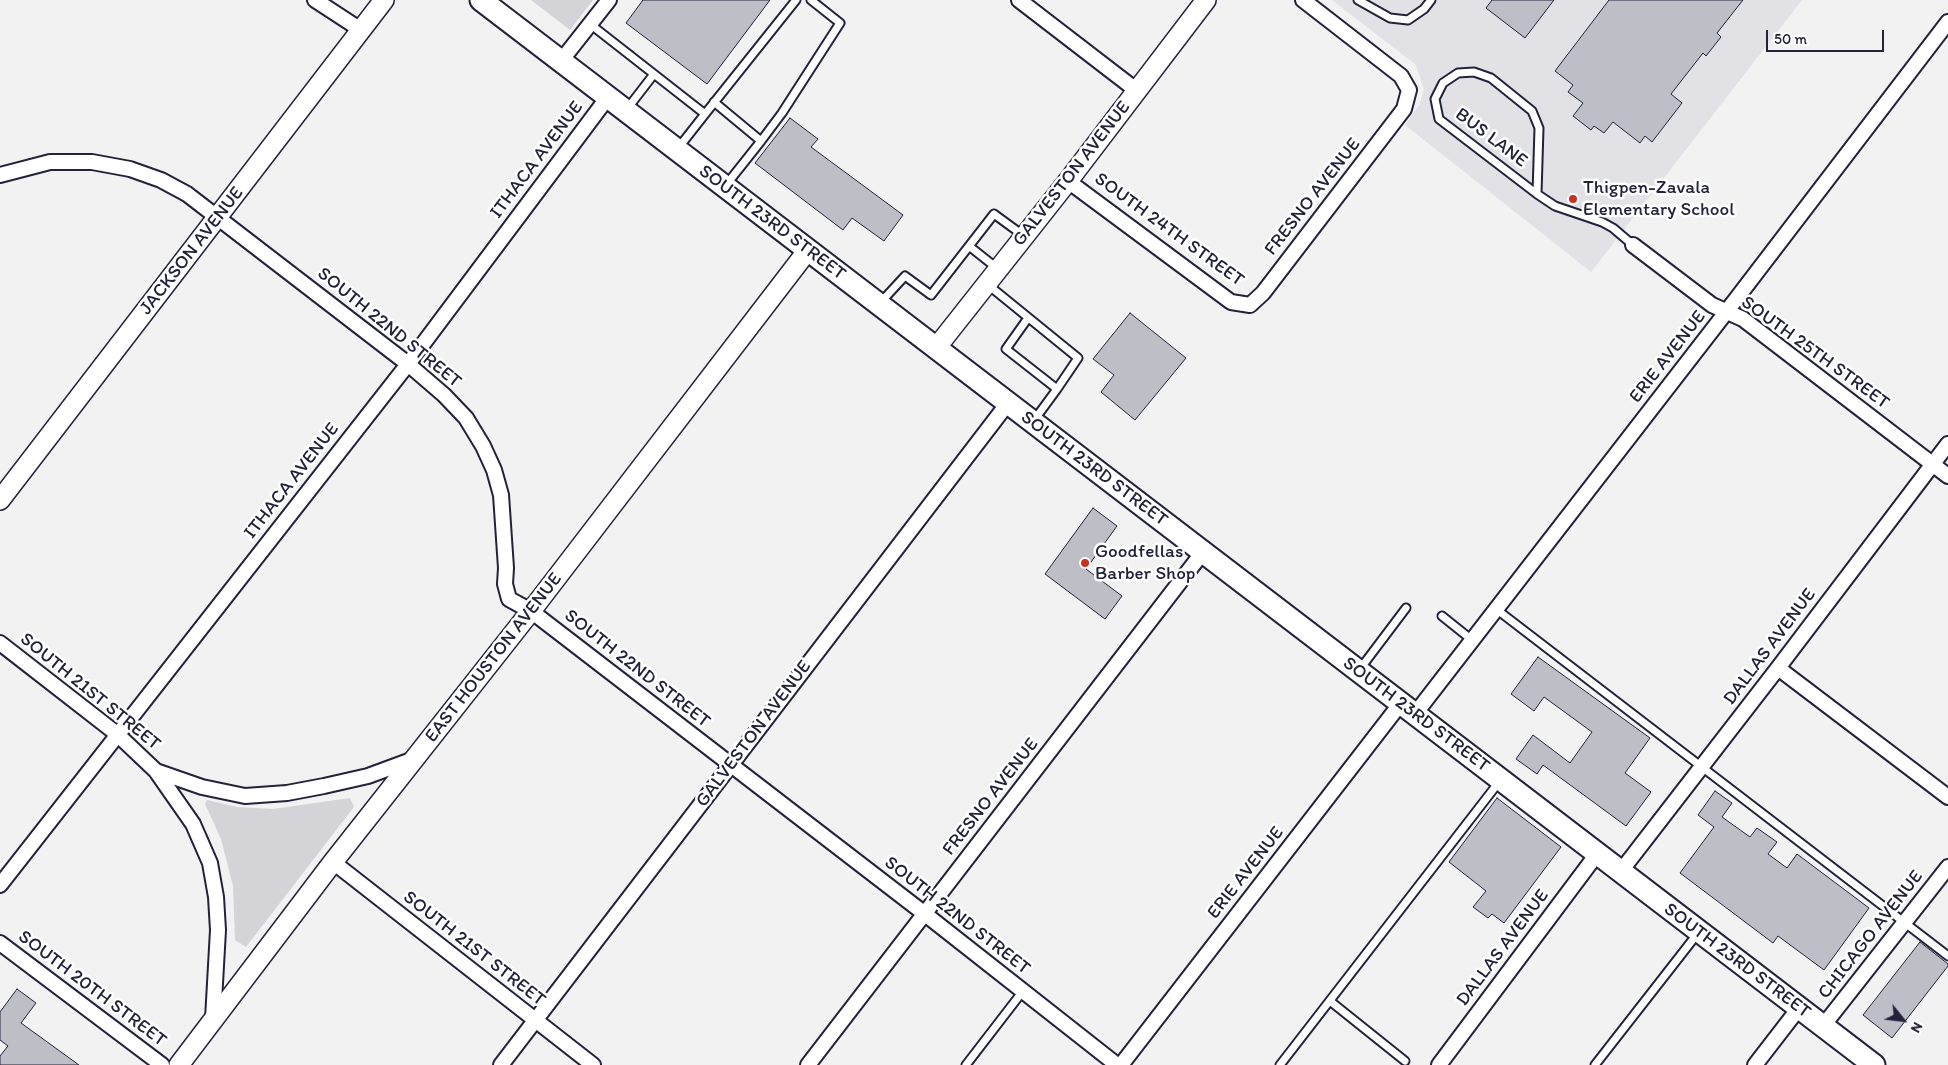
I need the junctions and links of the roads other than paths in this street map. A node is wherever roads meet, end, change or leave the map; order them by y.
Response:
1 (315, 0) edge
2 (384, 0) edge
3 (481, 0) edge
4 (608, 0) edge
5 (796, 0) edge
6 (811, 0) edge
7 (1019, 0) edge
8 (1206, 0) edge
9 (1303, 0) edge
10 (1358, 0) edge
11 (1431, 0) edge
12 (1948, 22) edge
13 (590, 24) junction
14 (361, 30) junction
15 (561, 61) junction
16 (654, 74) junction
17 (1136, 90) junction
18 (608, 97) junction
19 (714, 102) junction
20 (625, 111) junction
21 (705, 114) junction
22 (761, 141) junction
23 (677, 150) junction
24 (0, 174) edge
25 (1068, 181) junction
26 (724, 186) junction
27 (1537, 194) junction
28 (218, 218) junction
29 (1024, 236) junction
30 (1633, 245) joint
31 (969, 246) junction
32 (808, 250) junction
33 (999, 269) junction
34 (987, 284) junction
35 (879, 304) junction
36 (1250, 305) joint
37 (1727, 311) junction
38 (1028, 318) junction
39 (936, 348) junction
40 (408, 364) junction
41 (1057, 389) junction
42 (1008, 403) junction
43 (1032, 422) junction
44 (1948, 444) edge
45 (1932, 464) junction
46 (1948, 476) edge
47 (0, 500) edge
48 (1203, 552) junction
49 (1406, 608) dead end
50 (1496, 609) junction
51 (531, 611) junction
52 (1442, 616) dead end
53 (1472, 640) junction
54 (0, 643) edge
55 (1778, 668) junction
56 (1359, 671) junction
57 (1408, 709) junction
58 (117, 734) junction
59 (417, 758) junction
60 (730, 764) junction
61 (1702, 767) junction
62 (156, 771) junction
63 (1501, 780) junction
64 (1948, 797) edge
65 (1597, 854) junction
66 (333, 862) junction
67 (1948, 867) edge
68 (1621, 871) junction
69 (0, 885) edge
70 (925, 914) junction
71 (1905, 923) junction
72 (1699, 931) junction
73 (0, 943) edge
74 (1948, 956) edge
75 (1023, 991) junction
76 (1330, 1001) junction
77 (1799, 1008) junction
78 (213, 1019) junction
79 (535, 1021) junction
80 (1823, 1026) junction
81 (1405, 1061) dead end
82 (162, 1065) edge
83 (179, 1065) edge
84 (501, 1065) edge
85 (593, 1065) edge
86 (808, 1065) edge
87 (966, 1065) edge
88 (1118, 1065) edge
89 (1121, 1065) edge
90 (1280, 1065) edge
91 (1439, 1065) edge
92 (1595, 1065) edge
93 (1755, 1065) edge
94 (1874, 1065) edge

1 - 14 street
2 - 14 street, JACKSON AVENUE
3 - 15 main road, SOUTH 23RD STREET
4 - 13 street
5 - 19 lane
6 - 22 lane
7 - 17 street
8 - 17 street, GALVESTON AVENUE
9 - 36 street, FRESNO AVENUE
10 - 11 lane
12 - 37 street, ERIE AVENUE
13 - 15 street
13 - 16 lane
14 - 28 street, JACKSON AVENUE
15 - 18 main road, SOUTH 23RD STREET
16 - 20 lane
16 - 21 lane
17 - 25 street, GALVESTON AVENUE
18 - 20 main road, SOUTH 23RD STREET
18 - 40 street, ITHACA AVENUE
19 - 21 lane
19 - 22 lane
20 - 23 main road, SOUTH 23RD STREET
21 - 23 lane
22 - 26 lane
23 - 26 main road, SOUTH 23RD STREET
24 - 28 street, SOUTH 22ND STREET
25 - 29 street, GALVESTON AVENUE
25 - 36 street, SOUTH 24TH STREET
26 - 32 main road, SOUTH 23RD STREET
27 - 27 lane, BUS LANE
27 - 30 lane, BUS LANE
28 - 40 street, SOUTH 22ND STREET
28 - 47 street, JACKSON AVENUE
29 - 31 lane
29 - 33 street, GALVESTON AVENUE
30 - 37 street, SOUTH 25TH STREET
31 - 33 lane
31 - 35 lane
32 - 35 main road, SOUTH 23RD STREET
32 - 51 street, EAST HOUSTON AVENUE
33 - 34 street, GALVESTON AVENUE
34 - 38 lane
34 - 39 street, GALVESTON AVENUE
35 - 39 main road, SOUTH 23RD STREET
37 - 45 street, SOUTH 25TH STREET
37 - 50 street, ERIE AVENUE
38 - 41 lane
38 - 41 lane
39 - 42 main road, SOUTH 23RD STREET
40 - 51 street, SOUTH 22ND STREET
40 - 58 street, ITHACA AVENUE
41 - 43 lane
42 - 43 main road, SOUTH 23RD STREET
42 - 60 street, GALVESTON AVENUE
43 - 48 main road, SOUTH 23RD STREET
44 - 45 street, DALLAS AVENUE
45 - 46 street, SOUTH 25TH STREET
45 - 55 street, DALLAS AVENUE
48 - 56 main road, SOUTH 23RD STREET
48 - 70 street, FRESNO AVENUE
49 - 56 lane
50 - 53 street, ERIE AVENUE
50 - 61 lane
51 - 59 street, EAST HOUSTON AVENUE
51 - 60 street, SOUTH 22ND STREET
52 - 53 lane
53 - 57 street, ERIE AVENUE
54 - 58 street, SOUTH 21ST STREET
55 - 61 street, DALLAS AVENUE
55 - 64 street
56 - 57 main road, SOUTH 23RD STREET
57 - 63 main road, SOUTH 23RD STREET
57 - 89 street, ERIE AVENUE
58 - 62 street, SOUTH 21ST STREET
58 - 69 street, ITHACA AVENUE
59 - 62 street, SOUTH 21ST STREET
59 - 66 street, EAST HOUSTON AVENUE
60 - 70 street, SOUTH 22ND STREET
60 - 79 street, GALVESTON AVENUE
61 - 68 street, DALLAS AVENUE
61 - 71 lane
62 - 78 street, SOUTH 21ST STREET
63 - 65 main road, SOUTH 23RD STREET
63 - 76 lane
65 - 68 main road, SOUTH 23RD STREET
65 - 91 street, DALLAS AVENUE
66 - 78 street, EAST HOUSTON AVENUE
66 - 79 street, SOUTH 21ST STREET
67 - 71 street, CHICAGO AVENUE
68 - 72 main road, SOUTH 23RD STREET
70 - 75 street, SOUTH 22ND STREET
70 - 86 street, FRESNO AVENUE
71 - 74 lane
71 - 80 street, CHICAGO AVENUE
72 - 77 main road, SOUTH 23RD STREET
72 - 92 lane
73 - 82 street, SOUTH 20TH STREET
75 - 87 lane
75 - 88 street, SOUTH 22ND STREET
76 - 81 lane
76 - 90 lane
77 - 80 main road, SOUTH 23RD STREET
77 - 93 street, CHICAGO AVENUE
78 - 83 street, EAST HOUSTON AVENUE
79 - 84 street, GALVESTON AVENUE
79 - 85 street, SOUTH 21ST STREET
80 - 94 main road, SOUTH 23RD STREET

